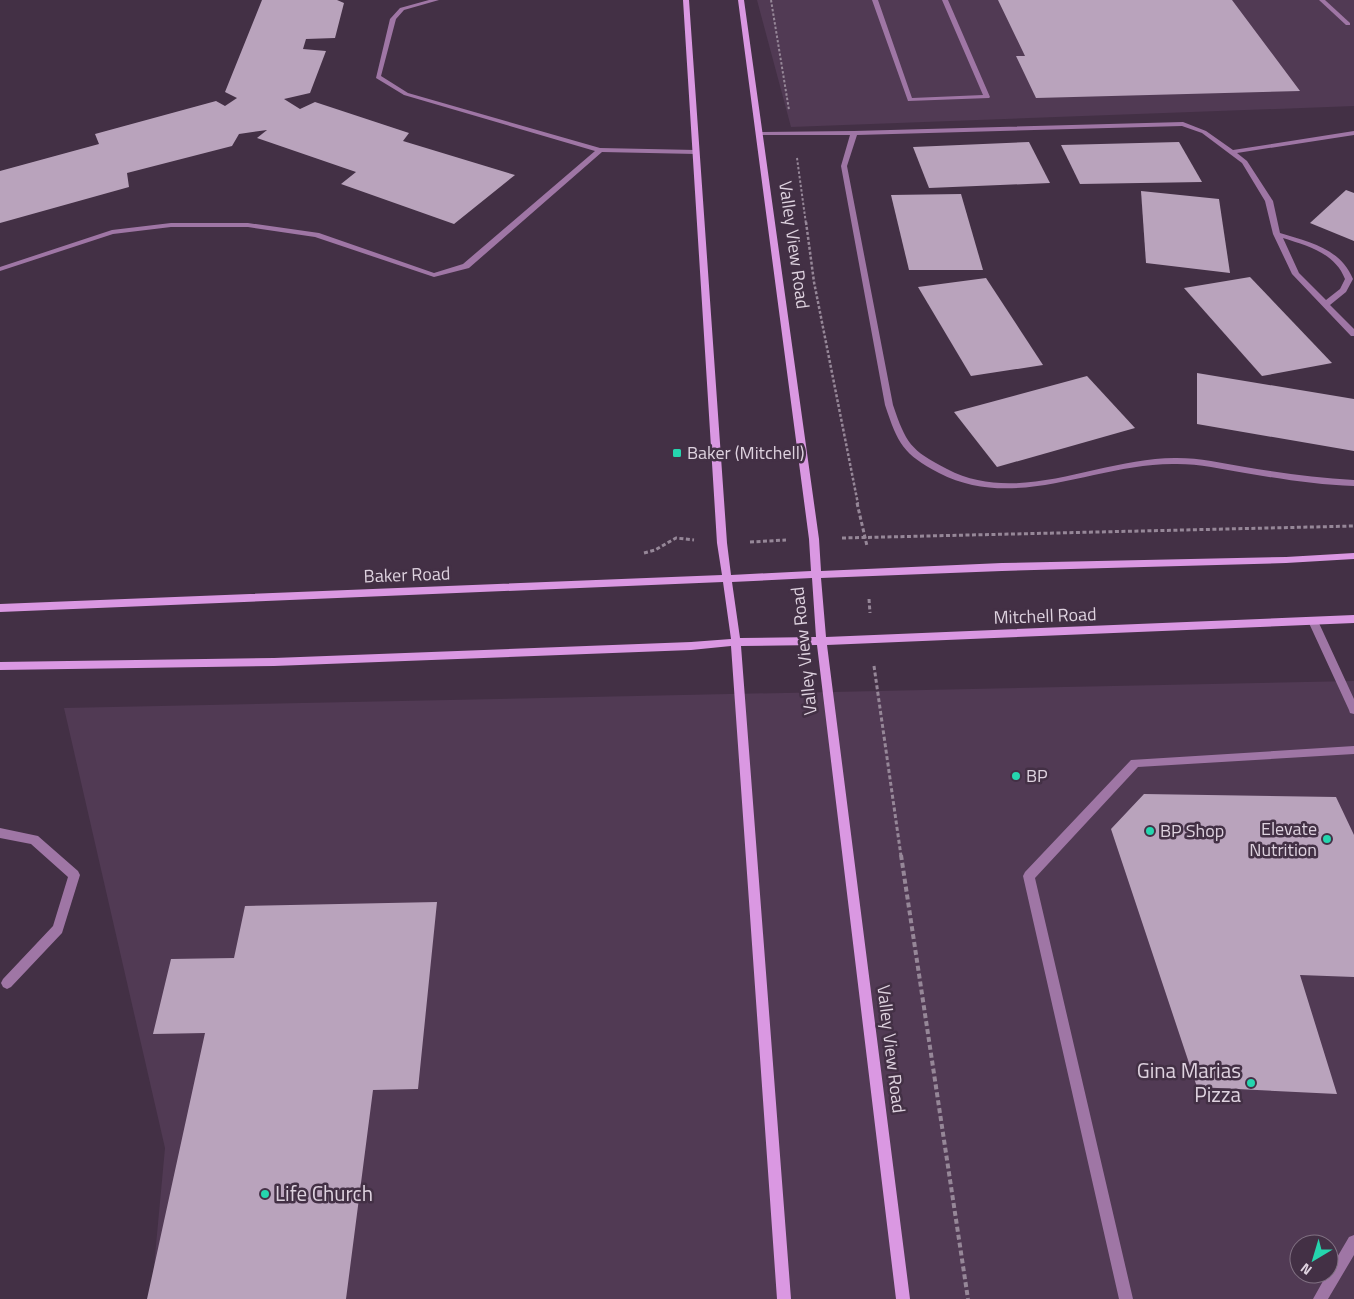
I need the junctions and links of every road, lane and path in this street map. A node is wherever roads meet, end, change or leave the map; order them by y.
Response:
1 (436, 0) edge
2 (686, 0) edge
3 (741, 0) edge
4 (771, 0) edge
5 (876, 0) edge
6 (945, 0) edge
7 (1322, 0) edge
8 (1348, 24) dead end
9 (793, 132) junction
10 (760, 133) junction
11 (854, 133) junction
12 (1354, 133) edge
13 (600, 150) junction
14 (696, 152) junction
15 (1231, 152) junction
16 (1277, 234) junction
17 (0, 270) edge
18 (1324, 305) junction
19 (1354, 334) edge
20 (1354, 483) edge
21 (1354, 526) edge
22 (676, 538) dead end
23 (814, 538) junction
24 (866, 538) junction
25 (722, 543) junction
26 (1354, 556) edge
27 (868, 573) junction
28 (815, 574) junction
29 (727, 578) junction
30 (0, 608) edge
31 (1354, 619) edge
32 (1313, 621) junction
33 (821, 640) junction
34 (871, 640) junction
35 (736, 642) junction
36 (0, 666) edge
37 (1354, 710) edge
38 (1354, 750) edge
39 (0, 833) edge
40 (7, 983) dead end
41 (1354, 1242) edge
42 (784, 1299) edge
43 (903, 1299) edge
44 (968, 1299) edge
45 (1126, 1299) edge
46 (1320, 1299) edge

1 - 13 lane
2 - 14 main road
3 - 10 main road, Valley View Road
4 - 9 path
5 - 6 lane
7 - 8 lane
9 - 10 lane
9 - 11 lane
9 - 24 path
10 - 23 main road, Valley View Road
11 - 15 lane
11 - 20 lane
12 - 15 lane
13 - 14 lane
13 - 17 lane
14 - 25 main road
15 - 16 lane
16 - 18 lane
16 - 18 lane
18 - 19 lane
21 - 24 path
22 - 25 path
23 - 24 path
23 - 25 path
23 - 28 main road, Valley View Road
24 - 27 path
25 - 29 main road
26 - 27 main road
27 - 28 main road
27 - 34 path
28 - 29 main road, Baker Road
28 - 33 main road, Valley View Road
29 - 30 main road, Baker Road
29 - 35 main road
31 - 32 main road, Mitchell Road
32 - 34 main road, Mitchell Road
32 - 37 lane
33 - 34 main road, Mitchell Road
33 - 35 main road, Mitchell Road
33 - 43 main road, Valley View Road
34 - 44 path
35 - 36 main road
35 - 42 main road
38 - 45 lane
39 - 40 lane
41 - 46 lane

